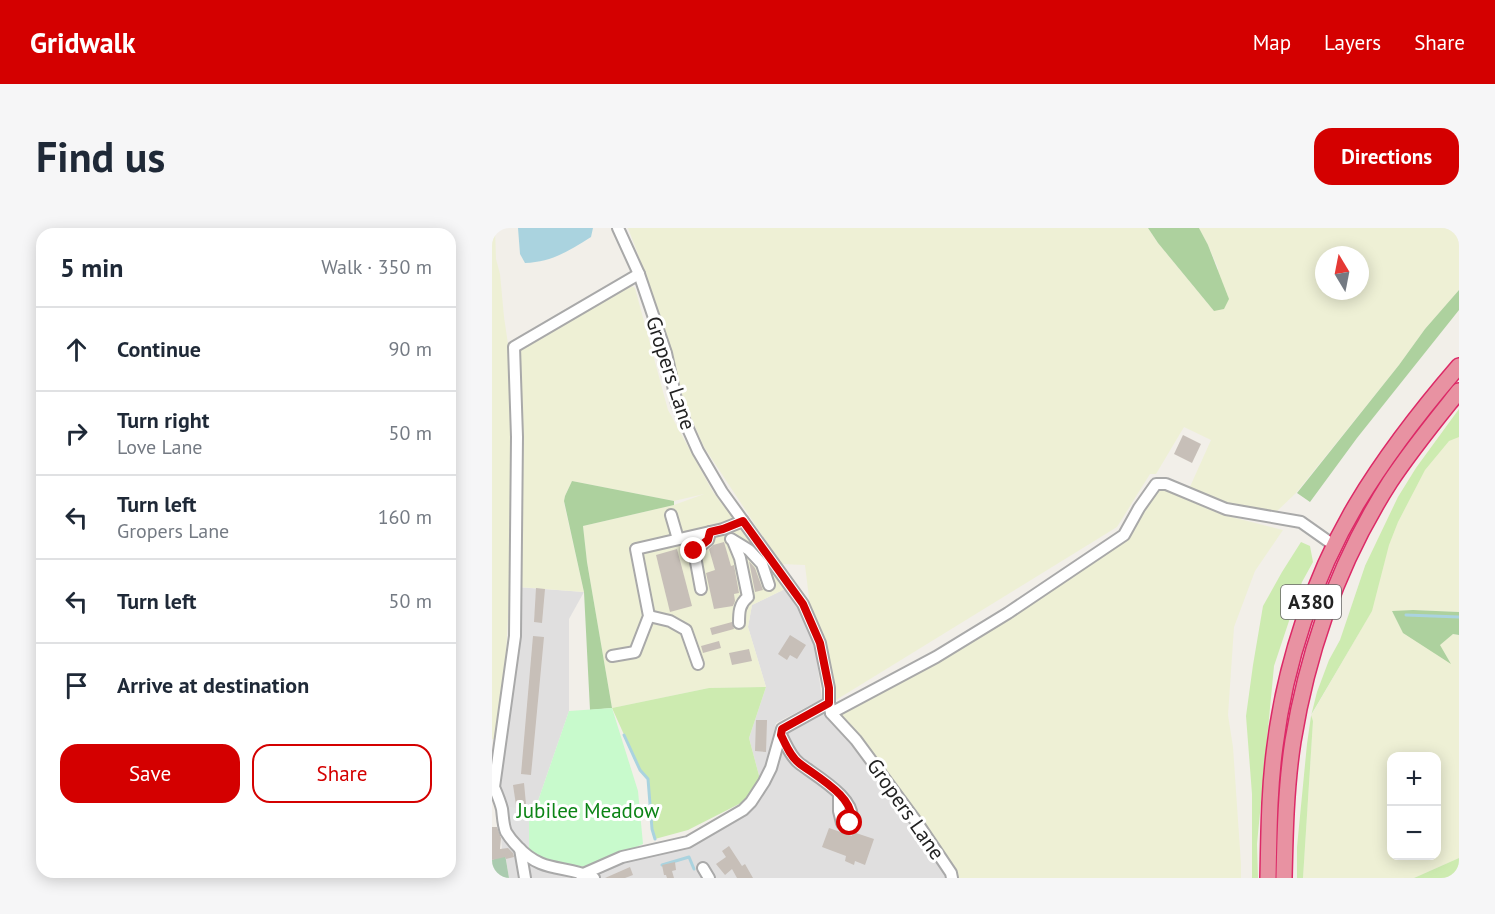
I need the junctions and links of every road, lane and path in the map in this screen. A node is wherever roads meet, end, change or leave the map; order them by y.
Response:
1 (618, 228) edge
2 (639, 274) junction
3 (1459, 366) edge
4 (1459, 391) edge
5 (671, 514) dead end
6 (743, 521) junction
7 (723, 529) junction
8 (710, 532) junction
9 (678, 539) junction
10 (733, 541) junction
11 (1335, 546) junction
12 (769, 585) dead end
13 (701, 589) dead end
14 (649, 616) junction
15 (739, 623) dead end
16 (612, 656) dead end
17 (698, 664) dead end
18 (830, 708) junction
19 (781, 735) junction
20 (494, 794) edge
21 (839, 794) dead end
22 (520, 849) junction
23 (585, 877) edge
24 (525, 878) edge
25 (952, 878) edge
26 (1268, 878) edge
27 (1284, 878) edge

1 - 2 street, Gropers Lane
2 - 6 street, Gropers Lane
2 - 20 street
3 - 11 highway, A380
4 - 27 highway, A380
5 - 9 street
6 - 7 street
6 - 18 street, Gropers Lane
7 - 8 street
7 - 10 street
8 - 9 street
8 - 13 street
9 - 14 street
10 - 12 street
10 - 15 street
11 - 18 street
11 - 26 highway, A380
14 - 16 street
14 - 17 street
18 - 19 street
18 - 25 street, Gropers Lane
19 - 21 street
19 - 23 street
20 - 22 street
22 - 23 street
22 - 24 street

